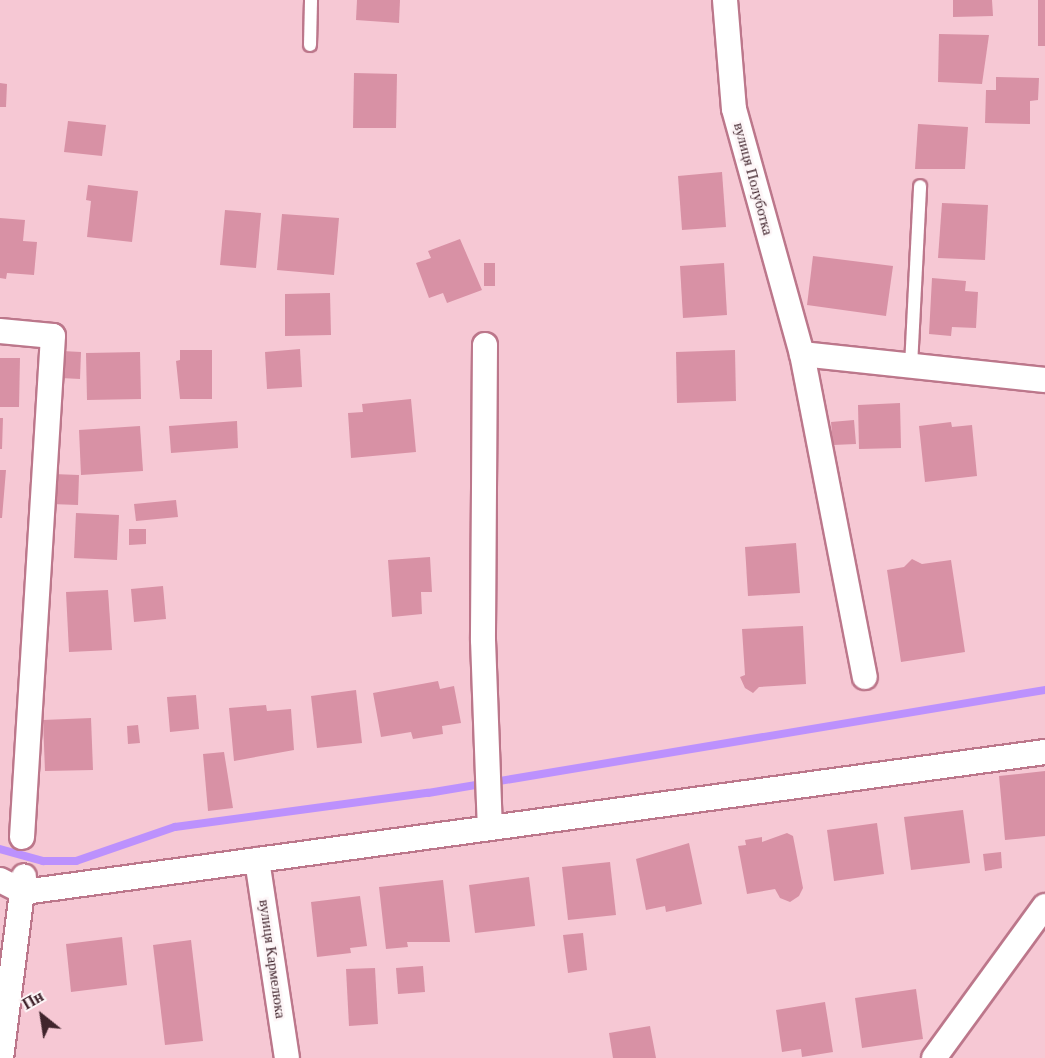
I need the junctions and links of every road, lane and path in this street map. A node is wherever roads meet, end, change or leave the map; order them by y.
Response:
1 (311, 0) edge
2 (725, 0) edge
3 (310, 45) dead end
4 (920, 186) dead end
5 (0, 331) edge
6 (485, 345) dead end
7 (802, 354) junction
8 (911, 366) junction
9 (1045, 380) edge
10 (865, 677) dead end
11 (1045, 752) edge
12 (490, 828) junction
13 (22, 837) dead end
14 (257, 860) junction
15 (0, 880) edge
16 (24, 883) junction
17 (1045, 906) edge
18 (1, 1058) edge
19 (286, 1058) edge
20 (934, 1058) edge

1 - 3 lane
2 - 7 street, вулиця Полуботка
4 - 8 lane
5 - 13 street
6 - 12 street
7 - 8 street
7 - 10 street, вулиця Полуботка
8 - 9 street
11 - 12 street
12 - 14 street
14 - 16 street
14 - 19 street, вулиця Кармелюка
15 - 16 street
16 - 18 street
17 - 20 street

